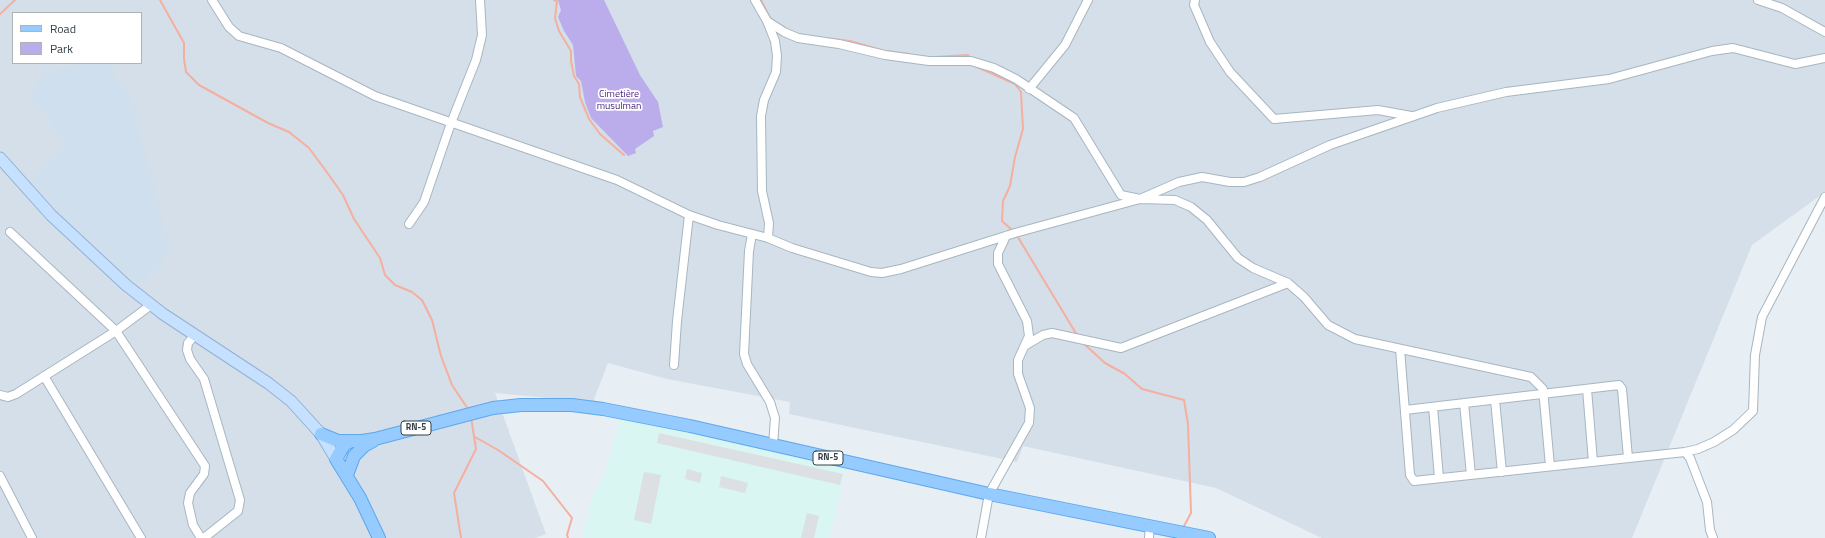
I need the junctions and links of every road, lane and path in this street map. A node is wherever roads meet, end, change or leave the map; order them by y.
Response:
1 (212, 0) edge
2 (480, 0) edge
3 (755, 0) edge
4 (1088, 0) edge
5 (1195, 0) edge
6 (1758, 0) edge
7 (767, 21) junction
8 (1825, 32) edge
9 (1825, 58) edge
10 (1029, 89) junction
11 (1412, 116) junction
12 (451, 123) junction
13 (0, 158) edge
14 (1825, 197) edge
15 (1140, 199) junction
16 (688, 215) junction
17 (409, 224) dead end
18 (10, 232) dead end
19 (752, 234) junction
20 (1006, 236) junction
21 (768, 238) junction
22 (1288, 283) junction
23 (151, 306) junction
24 (116, 331) junction
25 (195, 335) junction
26 (1024, 347) junction
27 (1400, 349) junction
28 (674, 365) dead end
29 (44, 376) junction
30 (1587, 389) junction
31 (0, 394) edge
32 (1543, 394) junction
33 (1495, 400) junction
34 (1464, 403) junction
35 (1433, 407) junction
36 (1405, 410) junction
37 (321, 434) junction
38 (375, 439) junction
39 (351, 441) junction
40 (774, 445) junction
41 (1686, 452) junction
42 (1628, 458) junction
43 (336, 459) junction
44 (1593, 462) junction
45 (1550, 466) junction
46 (1502, 472) junction
47 (347, 475) junction
48 (1470, 475) junction
49 (0, 476) edge
50 (1439, 478) junction
51 (989, 494) junction
52 (1150, 525) junction
53 (32, 538) edge
54 (141, 538) edge
55 (201, 538) edge
56 (204, 538) edge
57 (379, 538) edge
58 (981, 538) edge
59 (1149, 538) edge
60 (1209, 538) edge
61 (1713, 538) edge

1 - 12 street
2 - 12 street
3 - 7 street
4 - 10 street
5 - 11 street
6 - 8 street
7 - 10 street
7 - 21 street
9 - 11 street
10 - 15 street
11 - 15 street
12 - 16 street
12 - 17 street
13 - 23 main road
14 - 41 street
15 - 20 street
15 - 22 street
16 - 19 street
16 - 28 street
18 - 24 street
19 - 21 street
19 - 40 street
20 - 21 street
20 - 26 street
22 - 26 street
22 - 27 street
23 - 24 street
23 - 25 main road
24 - 29 street
24 - 55 street
25 - 37 main road
25 - 56 street
26 - 51 street
27 - 32 street
27 - 36 street
29 - 31 street
29 - 54 street
30 - 32 street
30 - 42 street
30 - 44 street
32 - 33 street
32 - 45 street
33 - 34 street
33 - 46 street
34 - 35 street
34 - 48 street
35 - 36 street
35 - 50 street
36 - 50 street
37 - 39 main road
37 - 43 main road
38 - 39 main road, RN-5
38 - 40 main road, RN-5
38 - 47 main road, RN-5
39 - 43 main road
40 - 51 main road, RN-5
41 - 42 street
41 - 61 street
42 - 44 street
43 - 47 main road
44 - 45 street
45 - 46 street
46 - 48 street
47 - 57 main road
48 - 50 street
49 - 53 street
51 - 52 main road, RN-5
51 - 58 street
52 - 59 street
52 - 60 main road, RN-5

